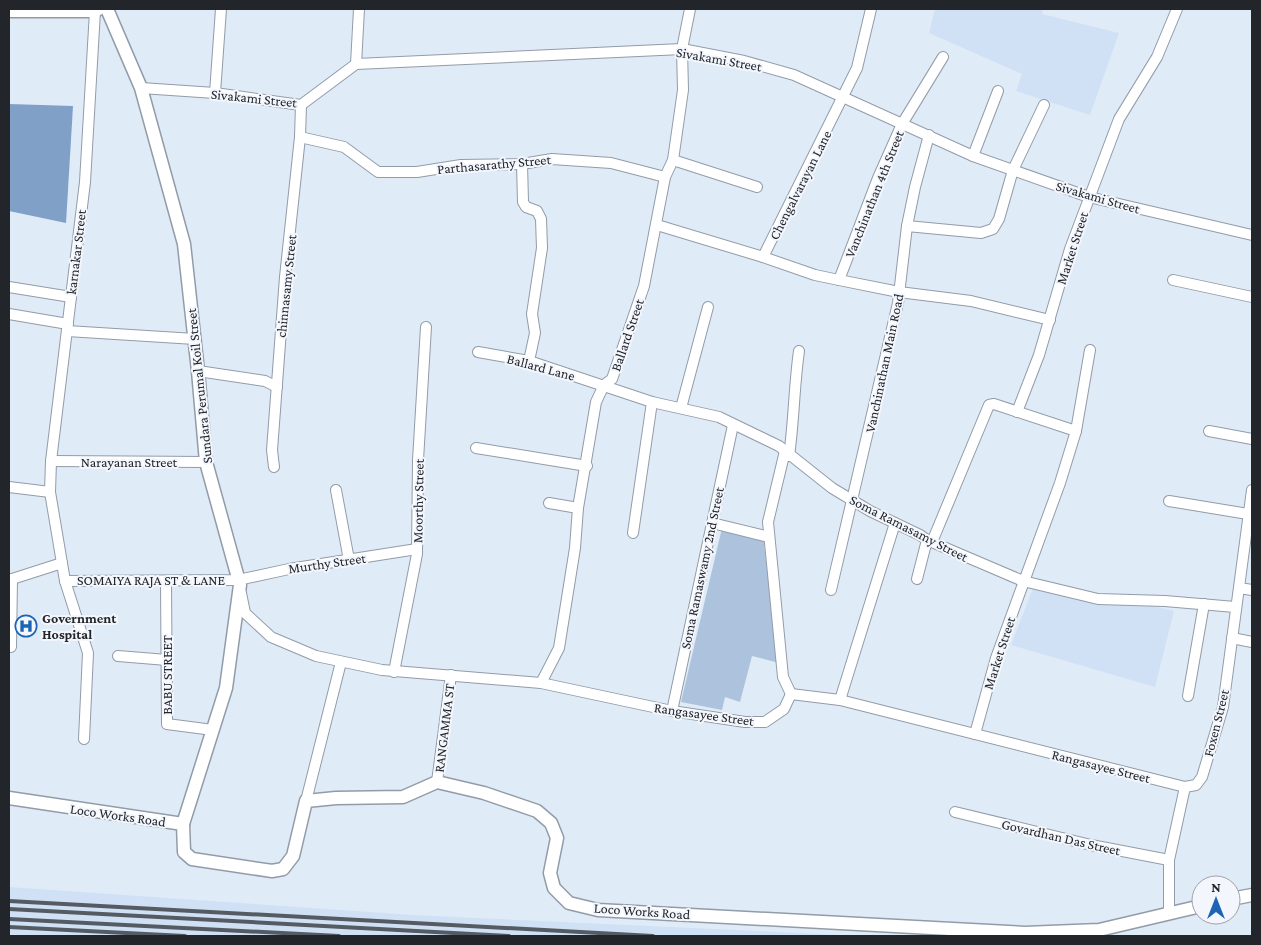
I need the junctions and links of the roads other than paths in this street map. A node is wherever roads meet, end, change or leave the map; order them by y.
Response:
1 (221, 9) edge
2 (359, 9) edge
3 (690, 9) edge
4 (871, 9) edge
5 (1177, 9) edge
6 (100, 10) edge
7 (9, 11) edge
8 (682, 49) junction
9 (943, 57) dead end
10 (356, 64) junction
11 (141, 88) junction
12 (998, 92) dead end
13 (215, 93) junction
14 (843, 98) junction
15 (301, 105) junction
16 (1044, 105) dead end
17 (902, 124) junction
18 (929, 135) junction
19 (300, 137) junction
20 (973, 156) junction
21 (673, 160) junction
22 (522, 164) junction
23 (1013, 170) junction
24 (665, 177) junction
25 (757, 187) dead end
26 (1089, 197) junction
27 (657, 225) junction
28 (907, 226) junction
29 (1252, 235) edge
30 (763, 257) junction
31 (839, 280) junction
32 (1173, 280) dead end
33 (9, 286) edge
34 (899, 292) junction
35 (71, 296) junction
36 (1252, 298) edge
37 (708, 307) dead end
38 (9, 314) edge
39 (1050, 320) junction
40 (426, 327) dead end
41 (67, 328) junction
42 (195, 339) junction
43 (1090, 350) dead end
44 (799, 351) dead end
45 (478, 352) dead end
46 (529, 361) junction
47 (198, 372) junction
48 (604, 385) junction
49 (277, 386) junction
50 (652, 402) junction
51 (681, 408) junction
52 (1017, 412) junction
53 (733, 425) junction
54 (1076, 431) junction
55 (1209, 431) dead end
56 (1252, 439) edge
57 (476, 448) dead end
58 (787, 453) junction
59 (52, 462) junction
60 (206, 462) junction
61 (587, 466) junction
62 (274, 467) dead end
63 (9, 487) edge
64 (336, 490) dead end
65 (1252, 490) edge
66 (50, 492) junction
67 (853, 501) junction
68 (1169, 501) dead end
69 (549, 503) dead end
70 (578, 508) junction
71 (1248, 514) junction
72 (712, 523) junction
73 (896, 523) junction
74 (633, 533) dead end
75 (1249, 536) edge
76 (769, 537) junction
77 (929, 541) junction
78 (418, 550) junction
79 (349, 560) junction
80 (62, 563) junction
81 (10, 579) edge
82 (917, 579) dead end
83 (65, 581) junction
84 (166, 581) junction
85 (1023, 581) junction
86 (239, 583) junction
87 (1239, 588) junction
88 (831, 590) dead end
89 (1252, 590) edge
90 (1204, 604) junction
91 (1235, 607) junction
92 (1232, 638) junction
93 (1252, 642) edge
94 (10, 647) dead end
95 (118, 656) dead end
96 (167, 660) junction
97 (341, 662) junction
98 (394, 672) junction
99 (451, 675) junction
100 (541, 683) junction
101 (791, 694) junction
102 (1188, 696) dead end
103 (840, 700) junction
104 (672, 710) junction
105 (213, 730) junction
106 (975, 734) junction
107 (84, 739) dead end
108 (437, 782) junction
109 (1184, 787) junction
110 (9, 798) edge
111 (306, 800) junction
112 (955, 812) dead end
113 (183, 824) junction
114 (1168, 860) junction
115 (1191, 908) edge
116 (1169, 914) junction

1 - 13 street
2 - 10 street
3 - 8 street, Ballard Street
4 - 14 street, Chengalvarayan Lane
5 - 26 street, Market Street
6 - 7 street
6 - 11 street, Sundara Perumal Koil Street
6 - 35 street, karnakar Street
8 - 10 street, Sivakami Street
8 - 14 street, Sivakami Street
8 - 21 street, Ballard Street
9 - 17 street, Vanchinathan 4th Street
10 - 15 street, Sivakami Street
11 - 13 street, Sivakami Street
11 - 42 street, Sundara Perumal Koil Street
12 - 20 street
13 - 15 street, Sivakami Street
14 - 17 street, Sivakami Street
14 - 30 street, Chengalvarayan Lane
15 - 19 street, chinnasamy Street
16 - 23 street
17 - 18 street, Sivakami Street
17 - 31 street, Vanchinathan 4th Street
18 - 20 street, Sivakami Street
18 - 28 street, Vanchinathan Main Road
19 - 22 street, Parthasarathy Street
19 - 49 street, chinnasamy Street
20 - 23 street, Sivakami Street
21 - 24 street, Ballard Street
21 - 25 street
22 - 24 street, Parthasarathy Street
22 - 46 street
23 - 26 street, Sivakami Street
23 - 28 street
24 - 27 street, Ballard Street
26 - 29 street, Sivakami Street
26 - 39 street, Market Street
27 - 30 street, Chengalvarayan Lane
27 - 48 street, Ballard Street
28 - 34 street, Vanchinathan Main Road
30 - 31 street
31 - 34 street
32 - 36 street
33 - 35 street
34 - 39 street
34 - 67 street, Vanchinathan Main Road
35 - 41 street, karnakar Street
37 - 51 street
38 - 41 street
39 - 52 street, Market Street
40 - 78 street, Moorthy Street
41 - 42 street
41 - 59 street, karnakar Street
42 - 47 street, Sundara Perumal Koil Street
43 - 54 street, Market Street
44 - 58 street
45 - 46 street, Ballard Lane
46 - 48 street, Ballard Lane
47 - 49 street
47 - 60 street, Sundara Perumal Koil Street
48 - 50 street, Soma Ramasamy Street
48 - 61 street, Ballard Street
49 - 62 street, chinnasamy Street
50 - 51 street, Soma Ramasamy Street
50 - 74 street
51 - 53 street, Soma Ramasamy Street
52 - 54 street
52 - 77 street
53 - 58 street, Soma Ramasamy Street
53 - 72 street, Soma Ramaswamy 2nd Street
54 - 85 street, Market Street
55 - 56 street
57 - 61 street
58 - 67 street, Soma Ramasamy Street
58 - 76 street
59 - 60 street, Narayanan Street
59 - 66 street, karnakar Street
60 - 86 street, Sundara Perumal Koil Street
61 - 70 street, Ballard Street
63 - 66 street
64 - 79 street
65 - 71 street, Foxen Street
66 - 80 street, SOMAIYA RAJA ST & LANE
67 - 73 street, Soma Ramasamy Street
67 - 88 street, Vanchinathan Main Road
68 - 71 street
69 - 70 street
70 - 100 street, Ballard Street
71 - 75 street, Foxen Street
72 - 76 street
72 - 104 street, Soma Ramaswamy 2nd Street
73 - 77 street, Soma Ramasamy Street
73 - 103 street
75 - 87 street, Foxen Street
76 - 101 street
77 - 82 street
77 - 85 street, Soma Ramasamy Street
78 - 79 street, Murthy Street
78 - 98 street, Moorthy Street
79 - 86 street, Murthy Street
80 - 81 street
80 - 83 street, SOMAIYA RAJA ST & LANE
81 - 94 street
83 - 84 street, SOMAIYA RAJA ST & LANE
83 - 107 street
84 - 86 street, SOMAIYA RAJA ST & LANE
84 - 96 street, BABU STREET
85 - 90 street, Soma Ramasamy Street
85 - 106 street, Market Street
86 - 97 street, Rangasayee Street
86 - 105 street, Sundara Perumal Koil Street
87 - 89 street
87 - 91 street, Foxen Street
90 - 91 street, Soma Ramasamy Street
90 - 102 street
91 - 92 street, Foxen Street
92 - 93 street
92 - 109 street, Foxen Street
95 - 96 street
96 - 105 street, BABU STREET
97 - 98 street, Rangasayee Street
97 - 111 street
98 - 99 street, Rangasayee Street
99 - 100 street, Rangasayee Street
99 - 108 street, RANGAMMA ST
100 - 104 street, Rangasayee Street
101 - 103 street, Rangasayee Street
101 - 104 street, Rangasayee Street
103 - 106 street, Rangasayee Street
105 - 113 street, Sundara Perumal Koil Street
106 - 109 street, Rangasayee Street
108 - 111 street
108 - 116 street, Loco Works Road
109 - 114 street
110 - 113 street, Loco Works Road
111 - 113 street, Loco Works Road
112 - 114 street, Govardhan Das Street
114 - 116 street
115 - 116 street, Loco Works Road

